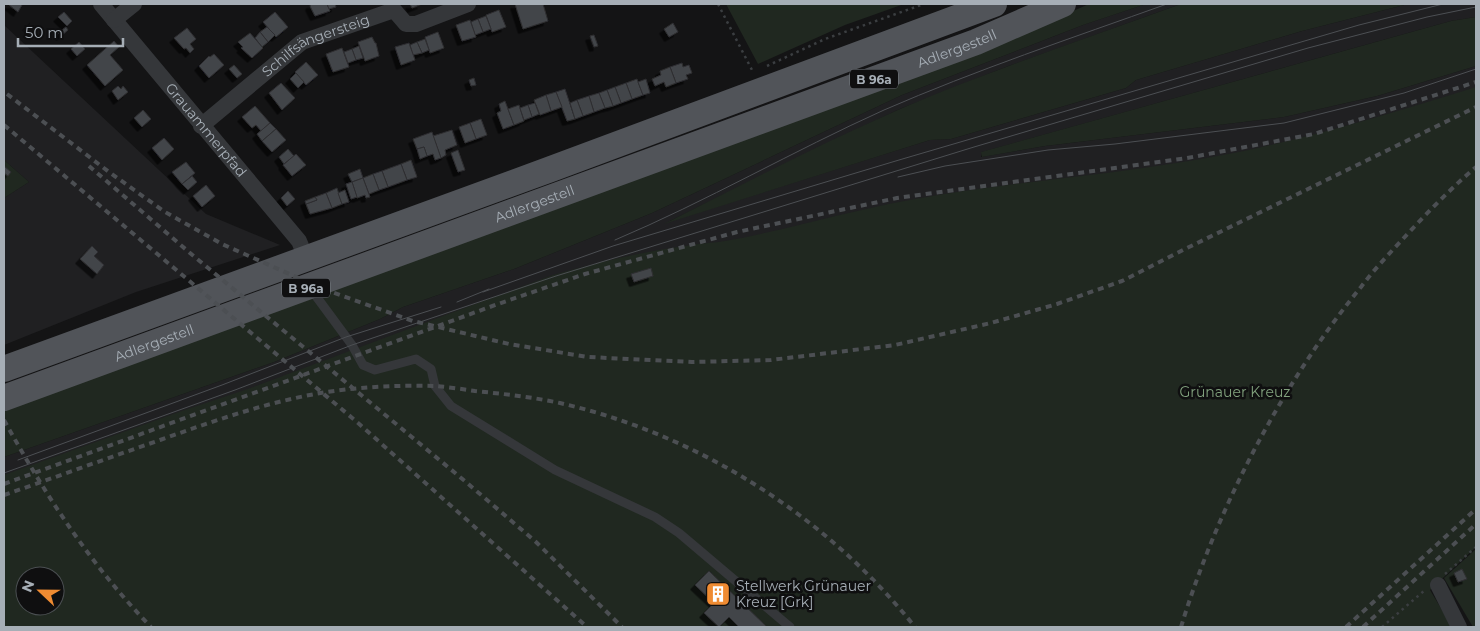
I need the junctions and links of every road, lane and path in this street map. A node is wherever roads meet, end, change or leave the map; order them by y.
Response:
1 (101, 4) edge
2 (134, 4) edge
3 (468, 4) edge
4 (718, 4) edge
5 (924, 4) edge
6 (994, 4) edge
7 (1063, 4) edge
8 (114, 20) junction
9 (762, 68) dead end
10 (745, 76) dead end
11 (697, 114) junction
12 (201, 126) junction
13 (706, 140) junction
14 (306, 258) junction
15 (309, 287) junction
16 (4, 369) edge
17 (4, 398) edge
18 (1476, 547) edge
19 (1438, 585) junction
20 (790, 627) edge
21 (1382, 627) edge
22 (1459, 627) edge

1 - 8 street, Grauammerpfad
2 - 8 street
3 - 12 street, Schilfsängersteig
4 - 10 path
5 - 9 path
6 - 11 main road, Adlergestell / B 96a
7 - 13 main road, Adlergestell / B 96a
8 - 12 street, Grauammerpfad
11 - 13 main road
11 - 14 main road, Adlergestell / B 96a
12 - 14 street, Grauammerpfad
13 - 15 main road, Adlergestell / B 96a
14 - 16 main road, Adlergestell / B 96a
15 - 17 main road, Adlergestell / B 96a
15 - 20 lane
18 - 19 path
19 - 21 path
19 - 22 street

